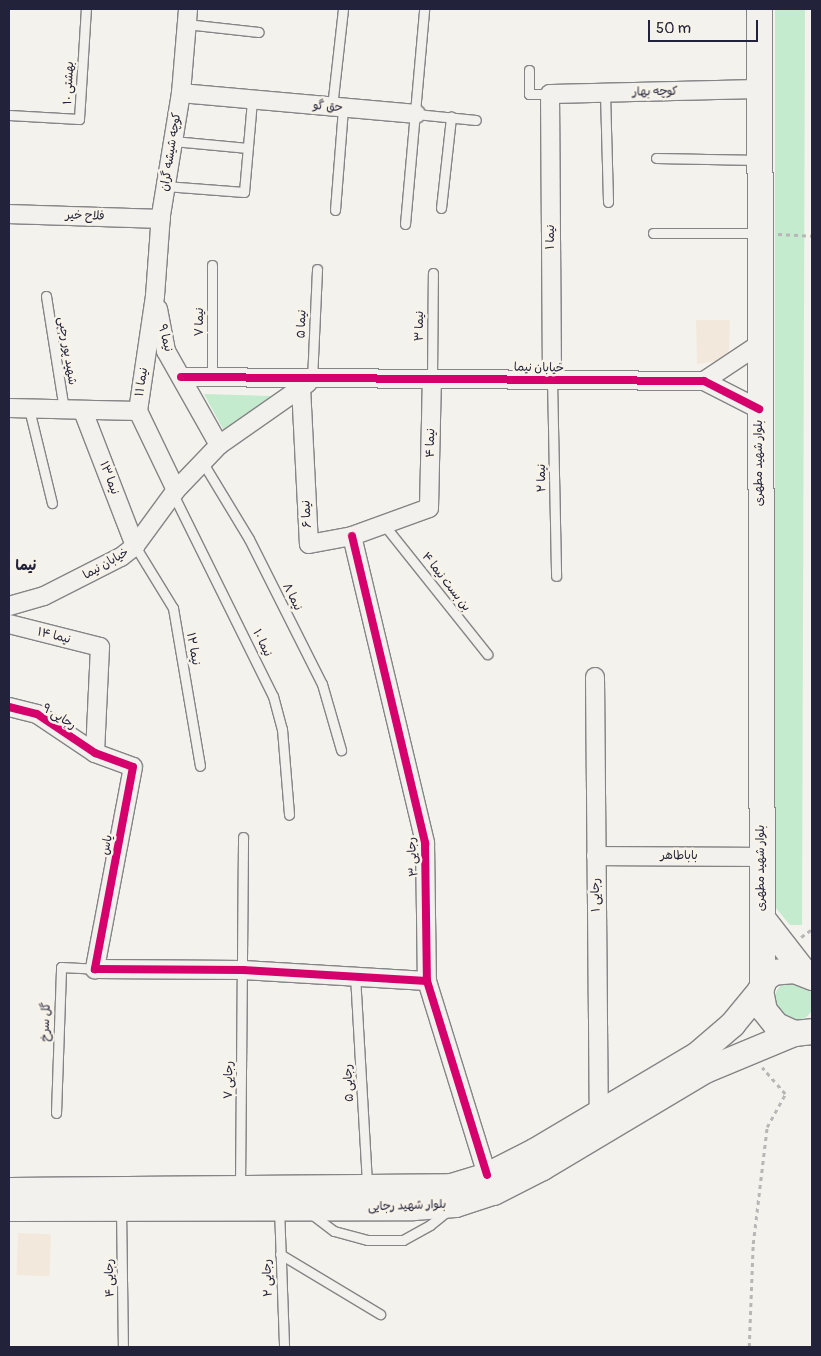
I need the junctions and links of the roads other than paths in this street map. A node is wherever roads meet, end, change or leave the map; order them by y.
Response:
1 (86, 9) edge
2 (343, 9) edge
3 (424, 9) edge
4 (759, 9) edge
5 (187, 16) edge
6 (259, 32) dead end
7 (529, 70) dead end
8 (759, 89) junction
9 (180, 93) junction
10 (606, 93) junction
11 (550, 94) junction
12 (252, 100) junction
13 (338, 107) junction
14 (416, 114) junction
15 (9, 115) edge
16 (451, 118) junction
17 (476, 120) dead end
18 (173, 142) junction
19 (248, 148) junction
20 (656, 158) dead end
21 (759, 160) junction
22 (165, 186) junction
23 (608, 202) dead end
24 (441, 208) dead end
25 (335, 210) dead end
26 (9, 214) edge
27 (161, 219) junction
28 (405, 224) dead end
29 (653, 233) dead end
30 (759, 233) junction
31 (212, 265) dead end
32 (317, 269) dead end
33 (433, 273) dead end
34 (46, 296) dead end
35 (155, 296) junction
36 (758, 345) junction
37 (181, 377) junction
38 (212, 378) junction
39 (432, 379) junction
40 (552, 379) junction
41 (704, 381) junction
42 (307, 384) junction
43 (9, 408) edge
44 (29, 409) junction
45 (759, 409) junction
46 (64, 410) junction
47 (83, 411) junction
48 (138, 411) junction
49 (219, 445) junction
50 (203, 463) junction
51 (174, 492) junction
52 (52, 503) dead end
53 (429, 508) joint
54 (385, 526) junction
55 (352, 536) junction
56 (135, 546) junction
57 (556, 576) dead end
58 (9, 606) edge
59 (9, 624) edge
60 (487, 654) dead end
61 (595, 677) dead end
62 (9, 707) edge
63 (341, 750) dead end
64 (94, 753) junction
65 (200, 766) dead end
66 (289, 815) dead end
67 (243, 837) dead end
68 (596, 856) junction
69 (762, 857) junction
70 (762, 918) junction
71 (95, 968) junction
72 (243, 970) junction
73 (355, 975) junction
74 (808, 975) edge
75 (427, 981) junction
76 (761, 987) junction
77 (806, 1034) edge
78 (56, 1113) dead end
79 (599, 1113) junction
80 (487, 1175) junction
81 (368, 1189) junction
82 (9, 1190) edge
83 (240, 1190) junction
84 (287, 1202) junction
85 (9, 1208) edge
86 (121, 1208) junction
87 (280, 1254) junction
88 (380, 1314) dead end
89 (123, 1347) edge
90 (284, 1347) edge

1 - 15 lane, بهشتی ۱۰
2 - 13 lane
3 - 14 lane
4 - 8 main road, بلوار شهید مطهری
5 - 6 lane
5 - 9 street, کوچه شیشه گران
7 - 11 lane
8 - 10 street, کوچه بهار
8 - 21 main road, بلوار شهید مطهری
9 - 12 street, حق گو
9 - 18 street, کوچه شیشه گران
10 - 11 street, کوچه بهار
10 - 23 lane
11 - 40 street, نیما ۱
12 - 13 street, حق گو
12 - 19 lane
13 - 14 street, حق گو
13 - 25 lane
14 - 16 lane, حق گو
14 - 28 lane
16 - 17 lane, حق گو
16 - 24 lane
18 - 19 lane
18 - 22 street, کوچه شیشه گران
19 - 22 lane
20 - 21 lane
21 - 30 main road, بلوار شهید مطهری
22 - 27 street, کوچه شیشه گران
26 - 27 street, فلاح خیر
27 - 35 street, کوچه شیشه گران
29 - 30 lane
30 - 36 main road, بلوار شهید مطهری
31 - 38 lane, نیما ۷
32 - 42 lane, نیما ۵
33 - 39 lane, نیما ۳
34 - 46 lane, شهید پور رجبی
35 - 37 street, نیما ۹
35 - 48 street, نیما ۱۱
36 - 41 street
36 - 45 main road, بلوار شهید مطهری
37 - 38 street, خیابان نیما
37 - 49 street, نیما ۹
38 - 42 street, خیابان نیما
39 - 40 street, خیابان نیما
39 - 42 street, خیابان نیما
39 - 53 street, نیما ۴
40 - 41 street, خیابان نیما
40 - 57 lane, نیما ۲
41 - 45 street, خیابان نیما
42 - 49 street, خیابان نیما
42 - 55 street, نیما ۶
43 - 44 street
44 - 46 street
44 - 52 lane
45 - 69 main road, بلوار شهید مطهری
46 - 47 street
47 - 48 street
47 - 56 street, نیما ۱۳
48 - 51 street, نیما ۱۱
49 - 50 street, خیابان نیما
50 - 51 street, خیابان نیما
50 - 63 lane, نیما ۸
51 - 56 street, خیابان نیما
51 - 66 lane, نیما ۱۰
53 - 54 street, نیما ۶
54 - 55 street, نیما ۶
54 - 60 lane, بن بست نیما ۴
55 - 75 street, رجایی ۳
56 - 58 street, خیابان نیما
56 - 65 lane, نیما ۱۲
59 - 64 street, نیما ۱۴
61 - 68 street, رجایی ۱
62 - 64 street, رجایی ۹
64 - 71 street, یاس
67 - 72 lane, رجایی ۷
68 - 69 street, باباطاهر
68 - 79 street, رجایی ۱
69 - 70 main road, بلوار شهید مطهری
70 - 74 main road
70 - 76 main road, بلوار شهید مطهری
71 - 72 street
71 - 78 lane, گل سرخ
72 - 73 street
72 - 83 lane, رجایی ۷
73 - 75 street
73 - 81 lane, رجایی ۵
74 - 76 main road, بلوار شهید رجایی
75 - 80 street, رجایی ۳
76 - 77 main road, بلوار شهید مطهری
76 - 79 main road, بلوار شهید رجایی
77 - 84 main road, بلوار شهید رجایی
79 - 80 main road, بلوار شهید رجایی
80 - 81 main road, بلوار شهید رجایی
81 - 84 main road, بلوار شهید رجایی
82 - 83 main road, بلوار شهید رجایی
83 - 84 main road, بلوار شهید رجایی
84 - 86 main road, بلوار شهید رجایی
84 - 87 lane, رجایی ۲
85 - 86 main road, بلوار شهید رجایی
86 - 89 lane, رجایی ۴
87 - 88 lane
87 - 90 lane, رجایی ۲

